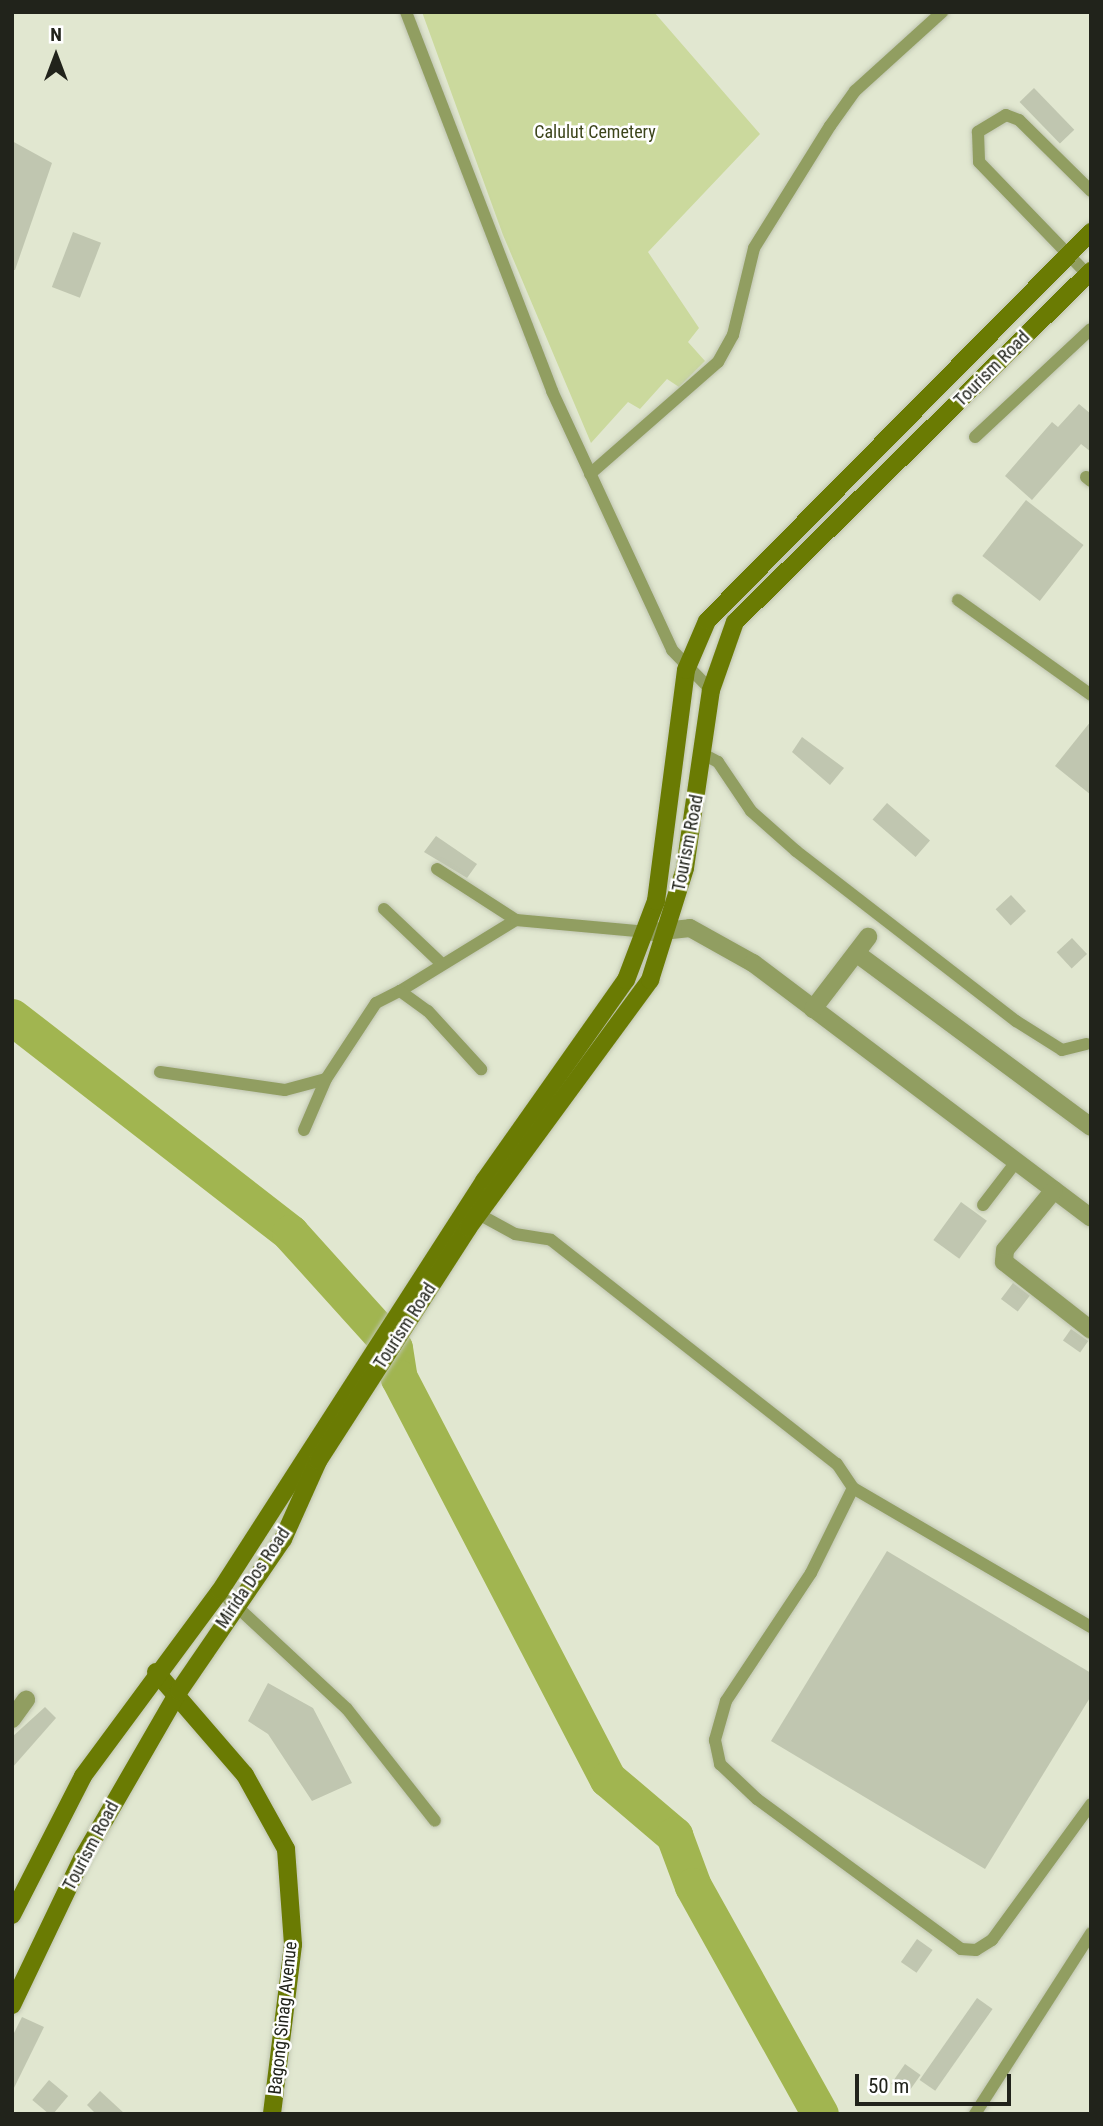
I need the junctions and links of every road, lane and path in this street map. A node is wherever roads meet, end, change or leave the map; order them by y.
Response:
1 (406, 12) edge
2 (942, 12) edge
3 (1091, 191) edge
4 (1091, 232) edge
5 (1065, 257) junction
6 (1089, 275) edge
7 (1091, 329) edge
8 (975, 437) dead end
9 (590, 474) junction
10 (958, 600) dead end
11 (686, 670) junction
12 (711, 691) junction
13 (1091, 695) edge
14 (704, 754) junction
15 (437, 869) dead end
16 (384, 909) dead end
17 (516, 920) junction
18 (668, 930) junction
19 (648, 932) junction
20 (868, 937) dead end
21 (856, 953) junction
22 (442, 964) junction
23 (400, 991) junction
24 (813, 1009) junction
25 (1086, 1044) dead end
26 (481, 1069) dead end
27 (160, 1072) dead end
28 (326, 1079) junction
29 (1091, 1127) edge
30 (304, 1129) dead end
31 (1016, 1162) junction
32 (1054, 1190) junction
33 (983, 1205) dead end
34 (472, 1211) junction
35 (1091, 1218) edge
36 (1091, 1330) edge
37 (312, 1457) junction
38 (853, 1488) junction
39 (220, 1591) junction
40 (237, 1607) junction
41 (1091, 1626) edge
42 (156, 1672) junction
43 (178, 1690) junction
44 (26, 1700) dead end
45 (12, 1719) edge
46 (1091, 1804) edge
47 (435, 1821) dead end
48 (12, 1915) edge
49 (1091, 1933) edge
50 (12, 2005) edge
51 (272, 2114) edge
52 (975, 2114) edge

1 - 9 lane
2 - 9 lane
3 - 5 lane
4 - 5 main road, Tourism Road
5 - 6 lane
5 - 11 main road, Tourism Road
6 - 12 main road, Tourism Road
7 - 8 lane
9 - 11 lane
10 - 13 lane
11 - 12 lane
11 - 19 main road, Tourism Road
12 - 14 main road, Tourism Road
14 - 18 main road, Tourism Road
14 - 25 lane
15 - 17 lane
16 - 22 lane
17 - 19 lane
17 - 22 lane
18 - 19 street
18 - 24 street
18 - 34 main road, Tourism Road
19 - 34 main road, Tourism Road
20 - 21 street
21 - 24 street
21 - 29 street
22 - 23 lane
23 - 26 lane
23 - 28 lane
24 - 31 street
27 - 28 lane
28 - 30 lane
31 - 32 street
31 - 33 lane
32 - 35 street
32 - 36 street
34 - 37 main road, Tourism Road
34 - 38 lane
37 - 39 main road, Mirida Dos Road
37 - 40 main road, Mirida Dos Road
38 - 41 lane
38 - 46 lane
39 - 40 lane
39 - 42 main road, Mirida Dos Road
40 - 43 main road, Mirida Dos Road
40 - 47 lane
42 - 43 main road, Bagong Sinag Avenue
42 - 48 main road
43 - 50 main road, Tourism Road
43 - 51 main road, Bagong Sinag Avenue
44 - 45 street
49 - 52 lane

